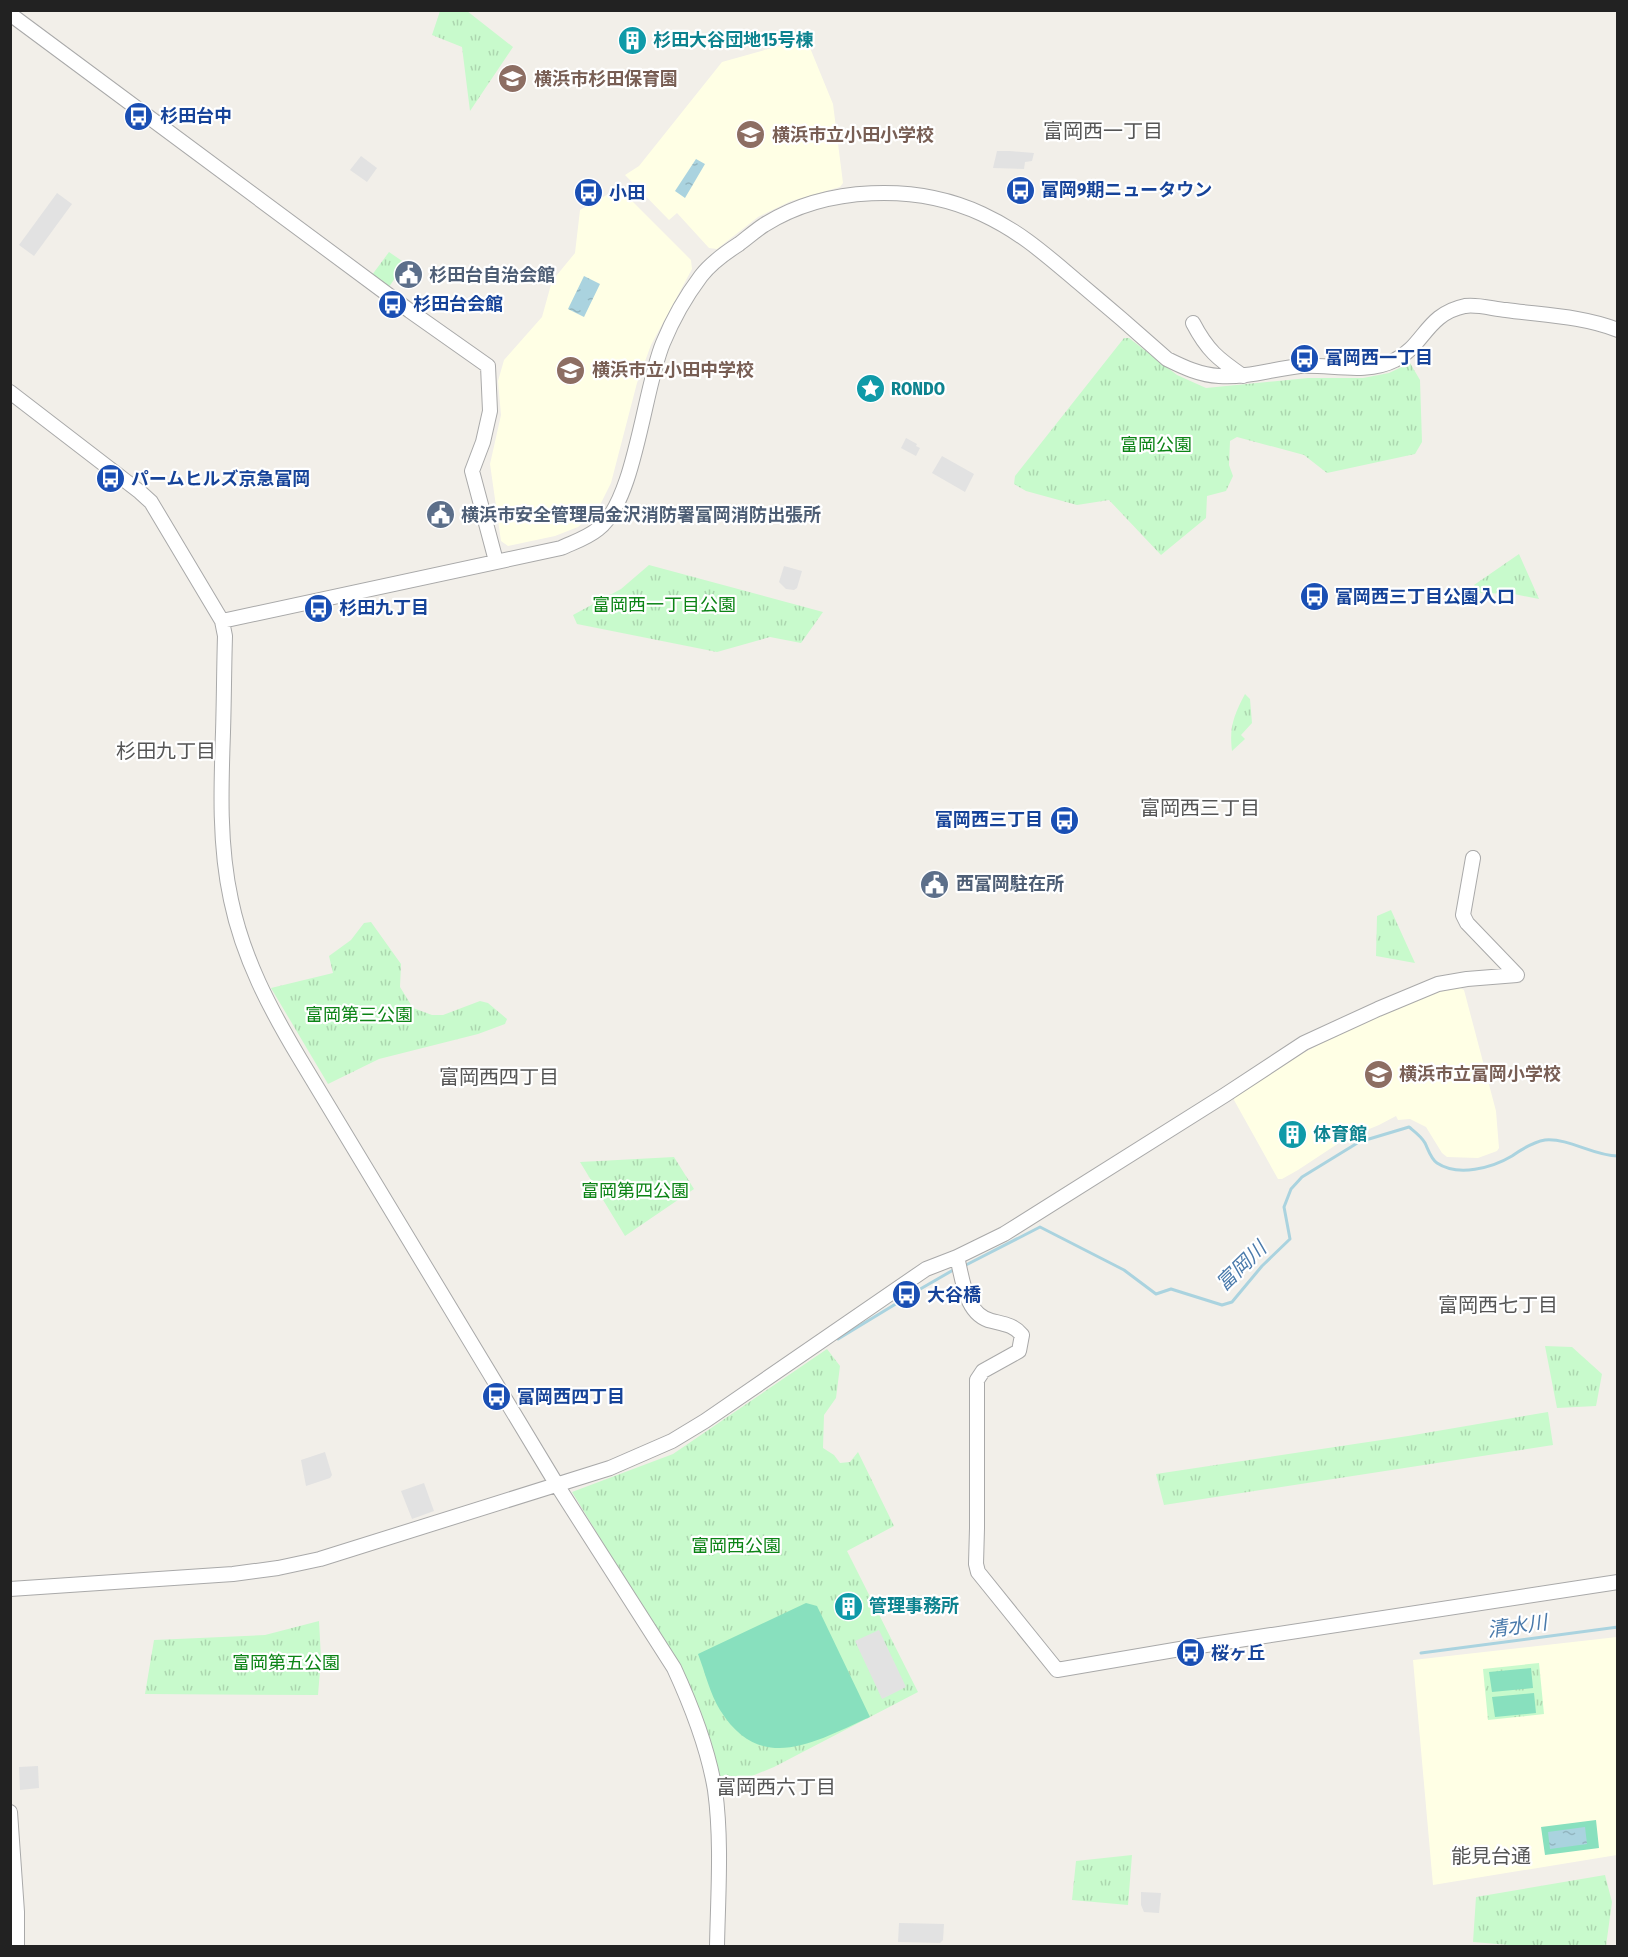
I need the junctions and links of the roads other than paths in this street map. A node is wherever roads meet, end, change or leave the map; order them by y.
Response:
1 (10, 14) edge
2 (1193, 323) dead end
3 (1617, 330) edge
4 (1243, 376) junction
5 (10, 392) edge
6 (496, 561) junction
7 (222, 621) junction
8 (1473, 858) dead end
9 (957, 1257) junction
10 (558, 1485) junction
11 (1617, 1582) edge
12 (10, 1589) edge
13 (10, 1812) edge
14 (17, 1947) edge
15 (717, 1947) edge

1 - 6 street
2 - 4 street
3 - 4 street
4 - 6 street
5 - 7 street
6 - 7 street
7 - 10 street
8 - 9 street
9 - 10 street
9 - 11 street
10 - 12 street
10 - 15 street
13 - 14 street

